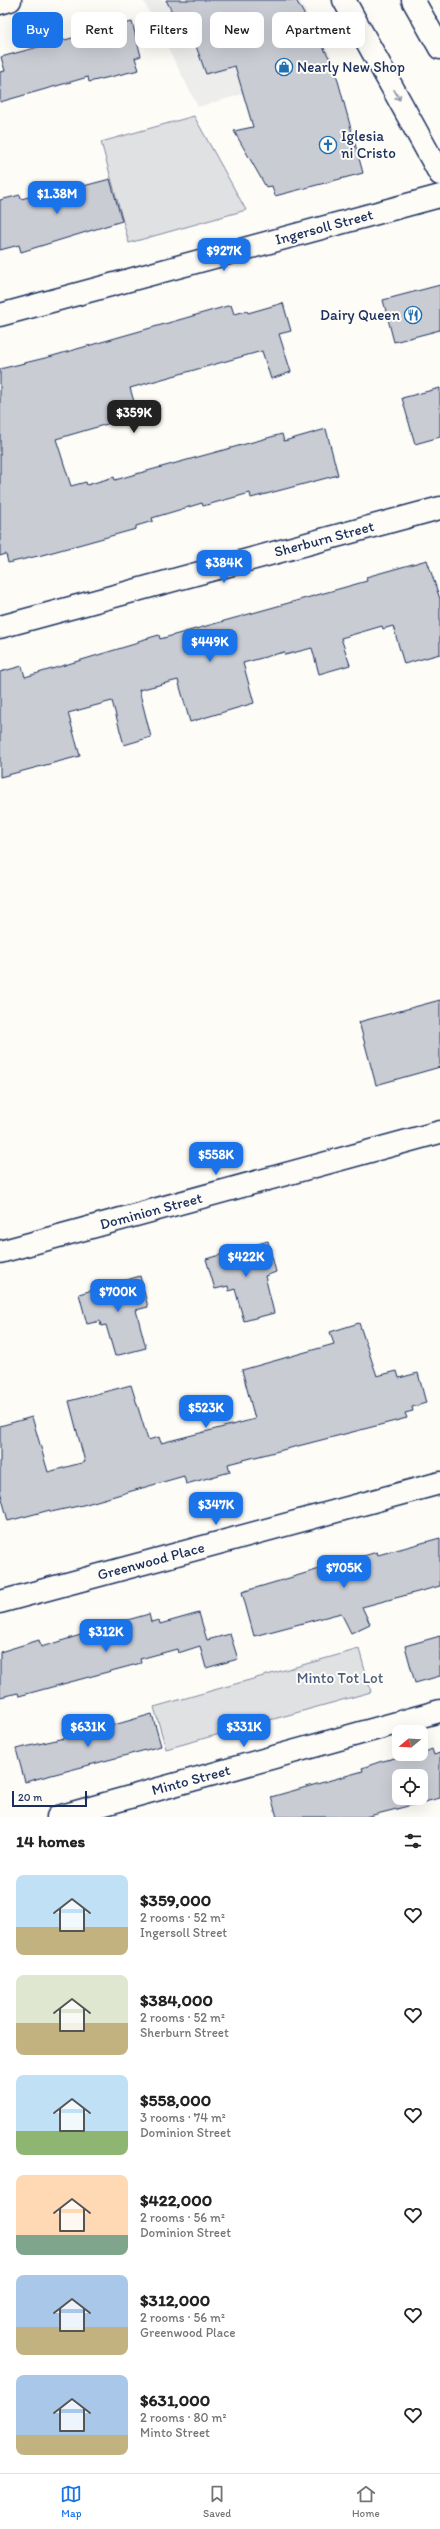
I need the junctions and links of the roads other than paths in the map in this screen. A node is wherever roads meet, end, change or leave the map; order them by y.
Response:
1 (10, 0) edge
2 (344, 0) edge
3 (413, 0) edge
4 (0, 3) edge
5 (440, 48) edge
6 (440, 174) edge
7 (440, 196) edge
8 (0, 315) edge
9 (440, 508) edge
10 (0, 627) edge
11 (440, 1132) edge
12 (0, 1252) edge
13 (440, 1483) edge
14 (0, 1602) edge
15 (440, 1711) edge
16 (58, 1817) edge

1 - 4 main road
2 -> 6 main road
3 - 5 main road
7 - 8 main road, Ingersoll Street
9 - 10 main road, Sherburn Street
11 - 12 main road, Dominion Street
13 - 14 main road, Greenwood Place
15 - 16 main road, Minto Street

